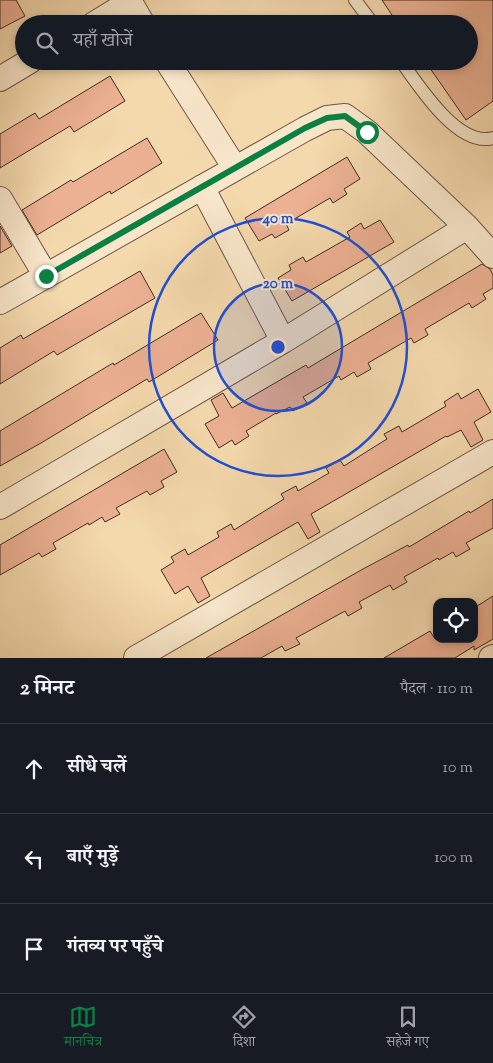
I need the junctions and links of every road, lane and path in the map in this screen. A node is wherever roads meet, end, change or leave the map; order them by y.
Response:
1 (355, 0) edge
2 (130, 1) edge
3 (108, 15) edge
4 (138, 15) edge
5 (366, 15) edge
6 (15, 70) edge
7 (173, 70) edge
8 (408, 70) edge
9 (0, 79) edge
10 (493, 138) edge
11 (235, 168) junction
12 (202, 187) junction
13 (0, 199) edge
14 (467, 227) junction
15 (493, 256) edge
16 (46, 276) junction
17 (0, 302) edge
18 (283, 341) junction
19 (493, 452) edge
20 (0, 507) edge
21 (136, 658) edge

1 - 5 lane
2 - 3 street
2 - 4 street
6 - 9 street
7 - 11 street
8 - 10 lane
11 - 12 street
11 - 14 street
12 - 16 street
12 - 18 street
13 - 16 street
14 - 15 street
14 - 18 street
16 - 17 street
18 - 20 street
19 - 21 street

